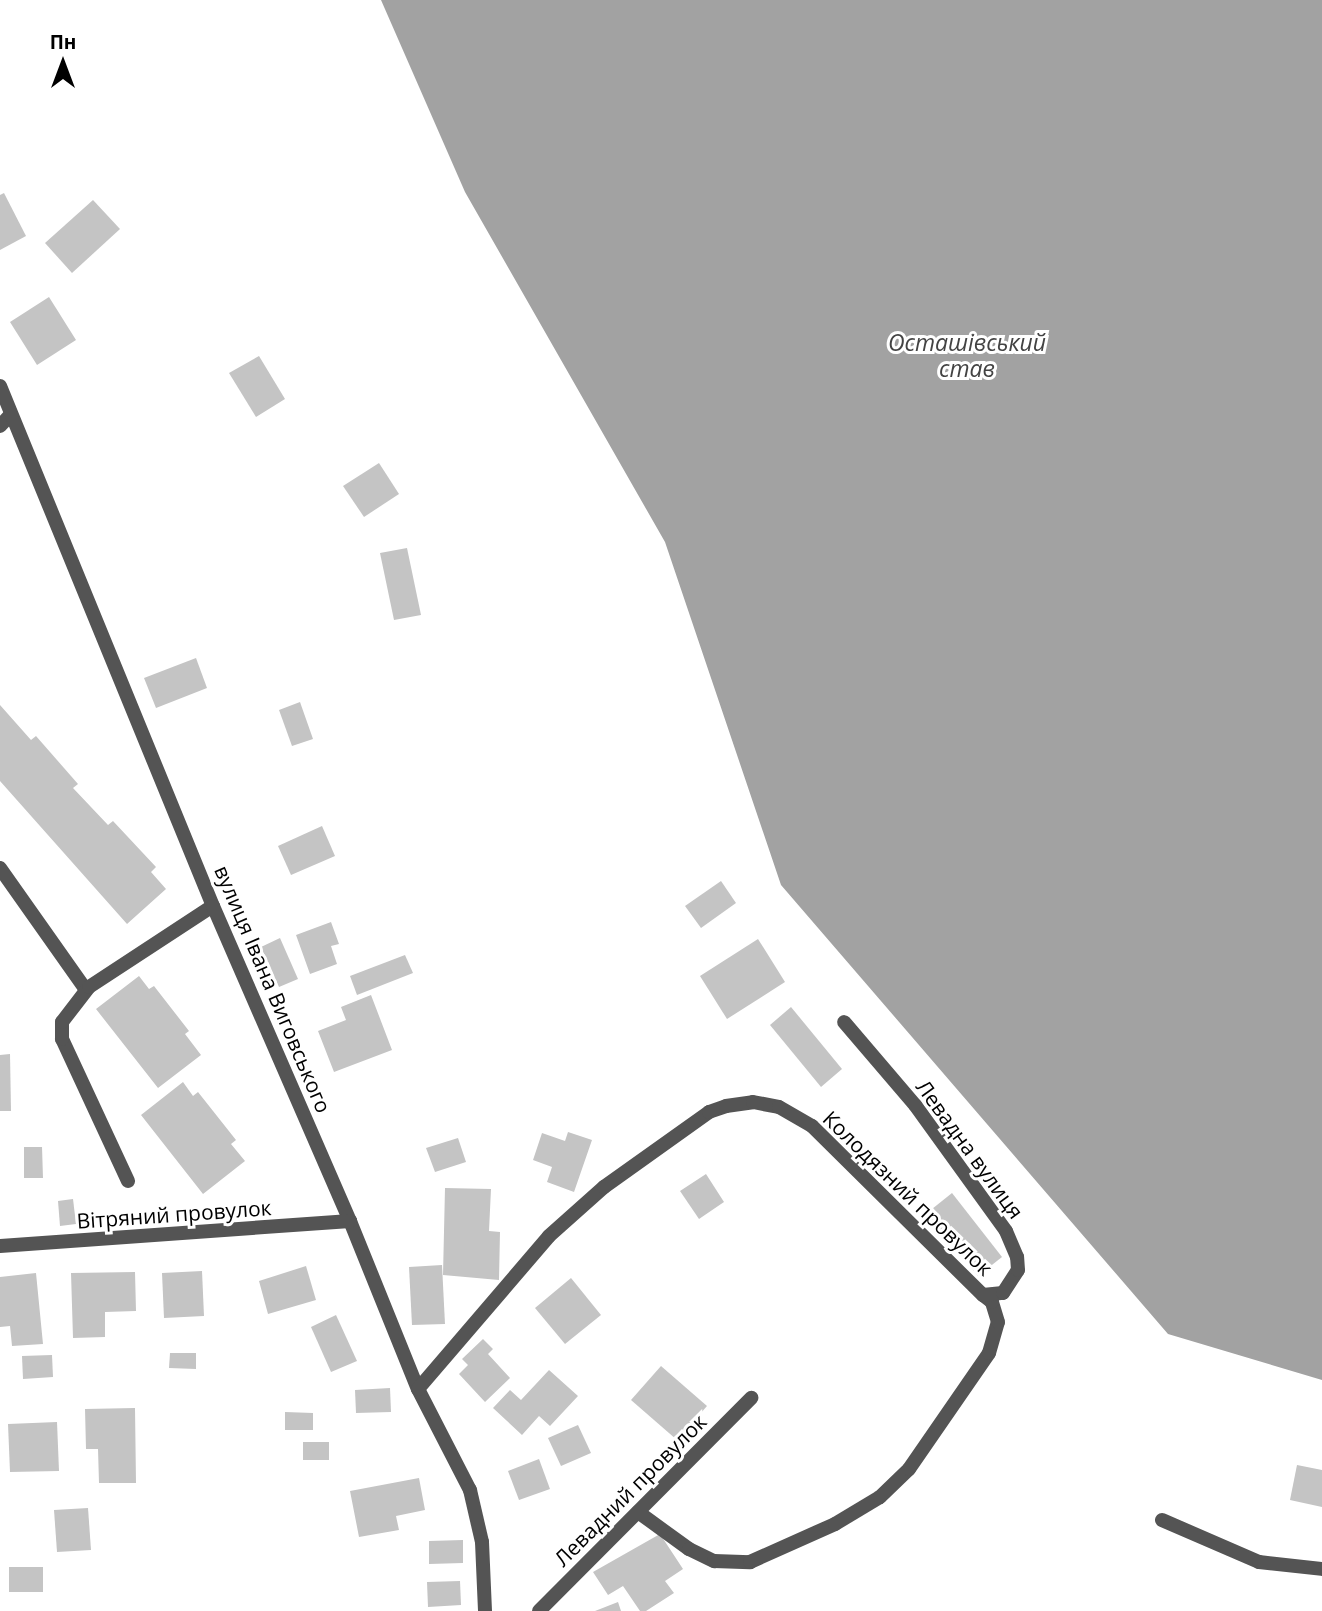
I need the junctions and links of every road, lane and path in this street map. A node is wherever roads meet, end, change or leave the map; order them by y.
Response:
1 (0, 386) edge
2 (11, 414) junction
3 (0, 426) edge
4 (0, 868) edge
5 (213, 906) junction
6 (86, 990) junction
7 (844, 1022) dead end
8 (128, 1181) dead end
9 (350, 1221) junction
10 (0, 1246) edge
11 (983, 1295) junction
12 (418, 1389) junction
13 (751, 1398) dead end
14 (638, 1512) junction
15 (1162, 1520) dead end
16 (1322, 1569) edge
17 (485, 1611) edge
18 (539, 1611) edge

1 - 2 street, вулиця Івана Виговського
2 - 3 street
2 - 5 street, вулиця Івана Виговського
4 - 6 street
5 - 6 street
5 - 9 street, вулиця Івана Виговського
6 - 8 street
7 - 11 street, Левадна вулиця
9 - 10 street, Вітряний провулок
9 - 12 street, вулиця Івана Виговського
11 - 12 street, Колодязний провулок
11 - 14 street, Колодязний провулок
12 - 17 street, вулиця Івана Виговського
13 - 14 street, Левадний провулок
14 - 18 street, Левадний провулок
15 - 16 street

